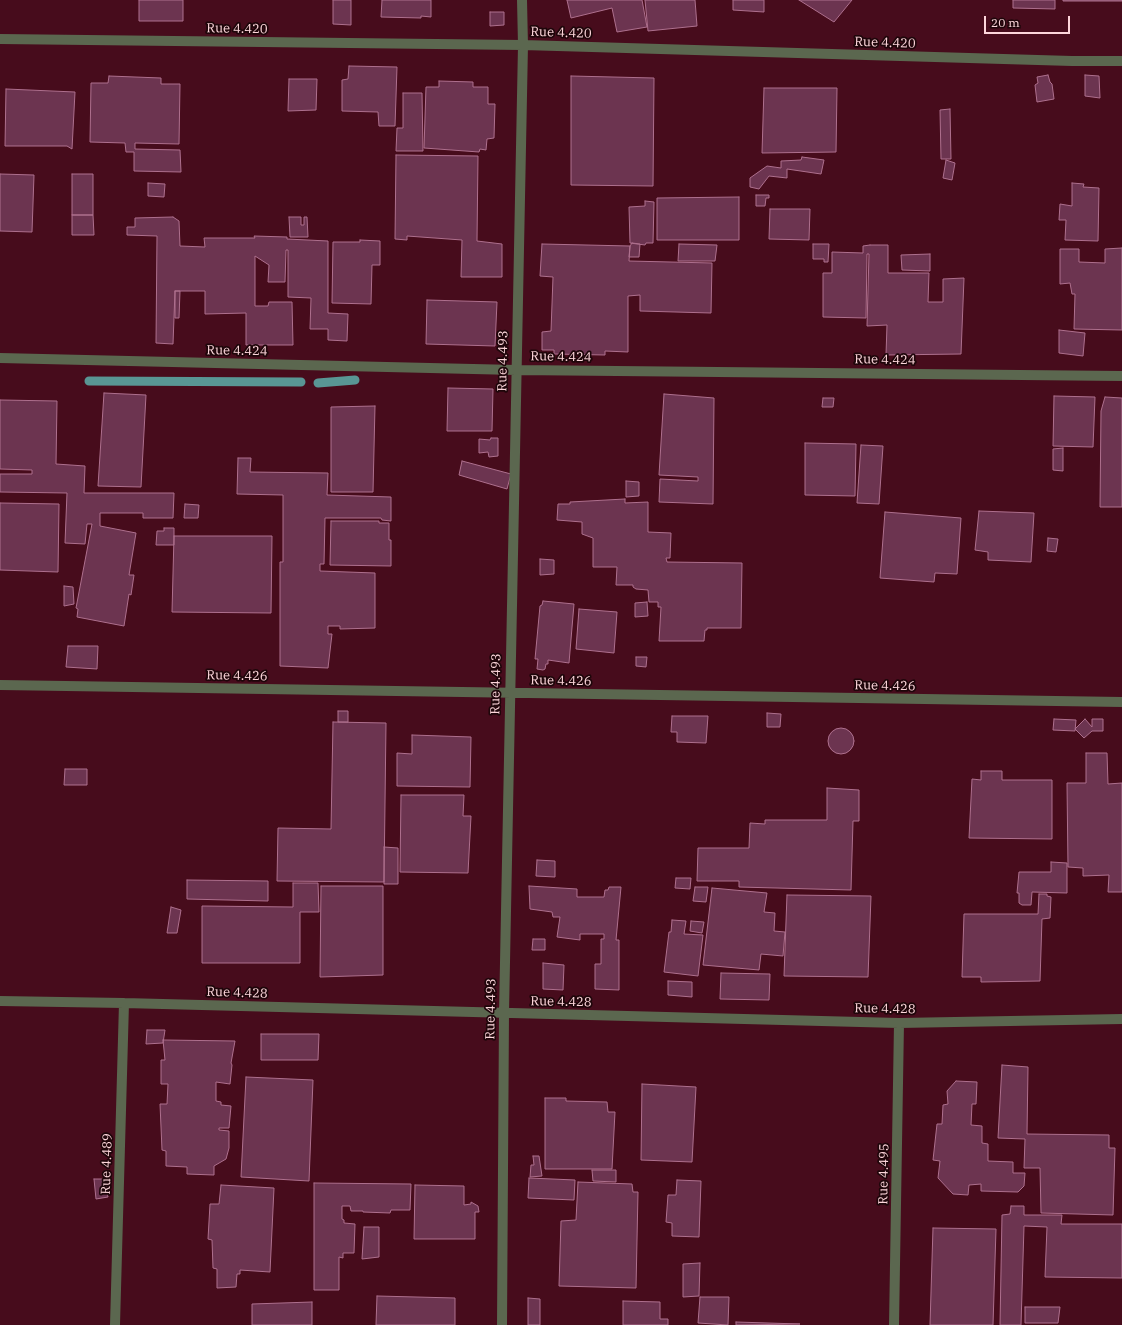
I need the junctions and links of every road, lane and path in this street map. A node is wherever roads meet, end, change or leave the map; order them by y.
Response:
1 (522, 0) edge
2 (0, 39) edge
3 (523, 45) junction
4 (1122, 61) edge
5 (0, 358) edge
6 (516, 370) junction
7 (1122, 376) edge
8 (0, 685) edge
9 (509, 693) junction
10 (1122, 702) edge
11 (0, 1001) edge
12 (124, 1003) junction
13 (504, 1013) junction
14 (1122, 1019) edge
15 (899, 1023) junction
16 (115, 1325) edge
17 (502, 1325) edge
18 (894, 1325) edge

1 - 3 street, Rue 4.493
2 - 3 street, Rue 4.420
3 - 4 street, Rue 4.420
3 - 6 street, Rue 4.493
5 - 6 street, Rue 4.424
6 - 7 street, Rue 4.424
6 - 9 street, Rue 4.493
8 - 9 street, Rue 4.426
9 - 10 street, Rue 4.426
9 - 13 street, Rue 4.493
11 - 12 street, Rue 4.428
12 - 13 street, Rue 4.428
12 - 16 street, Rue 4.489
13 - 15 street, Rue 4.428
13 - 17 street, Rue 4.493
14 - 15 street, Rue 4.428
15 - 18 street, Rue 4.495

